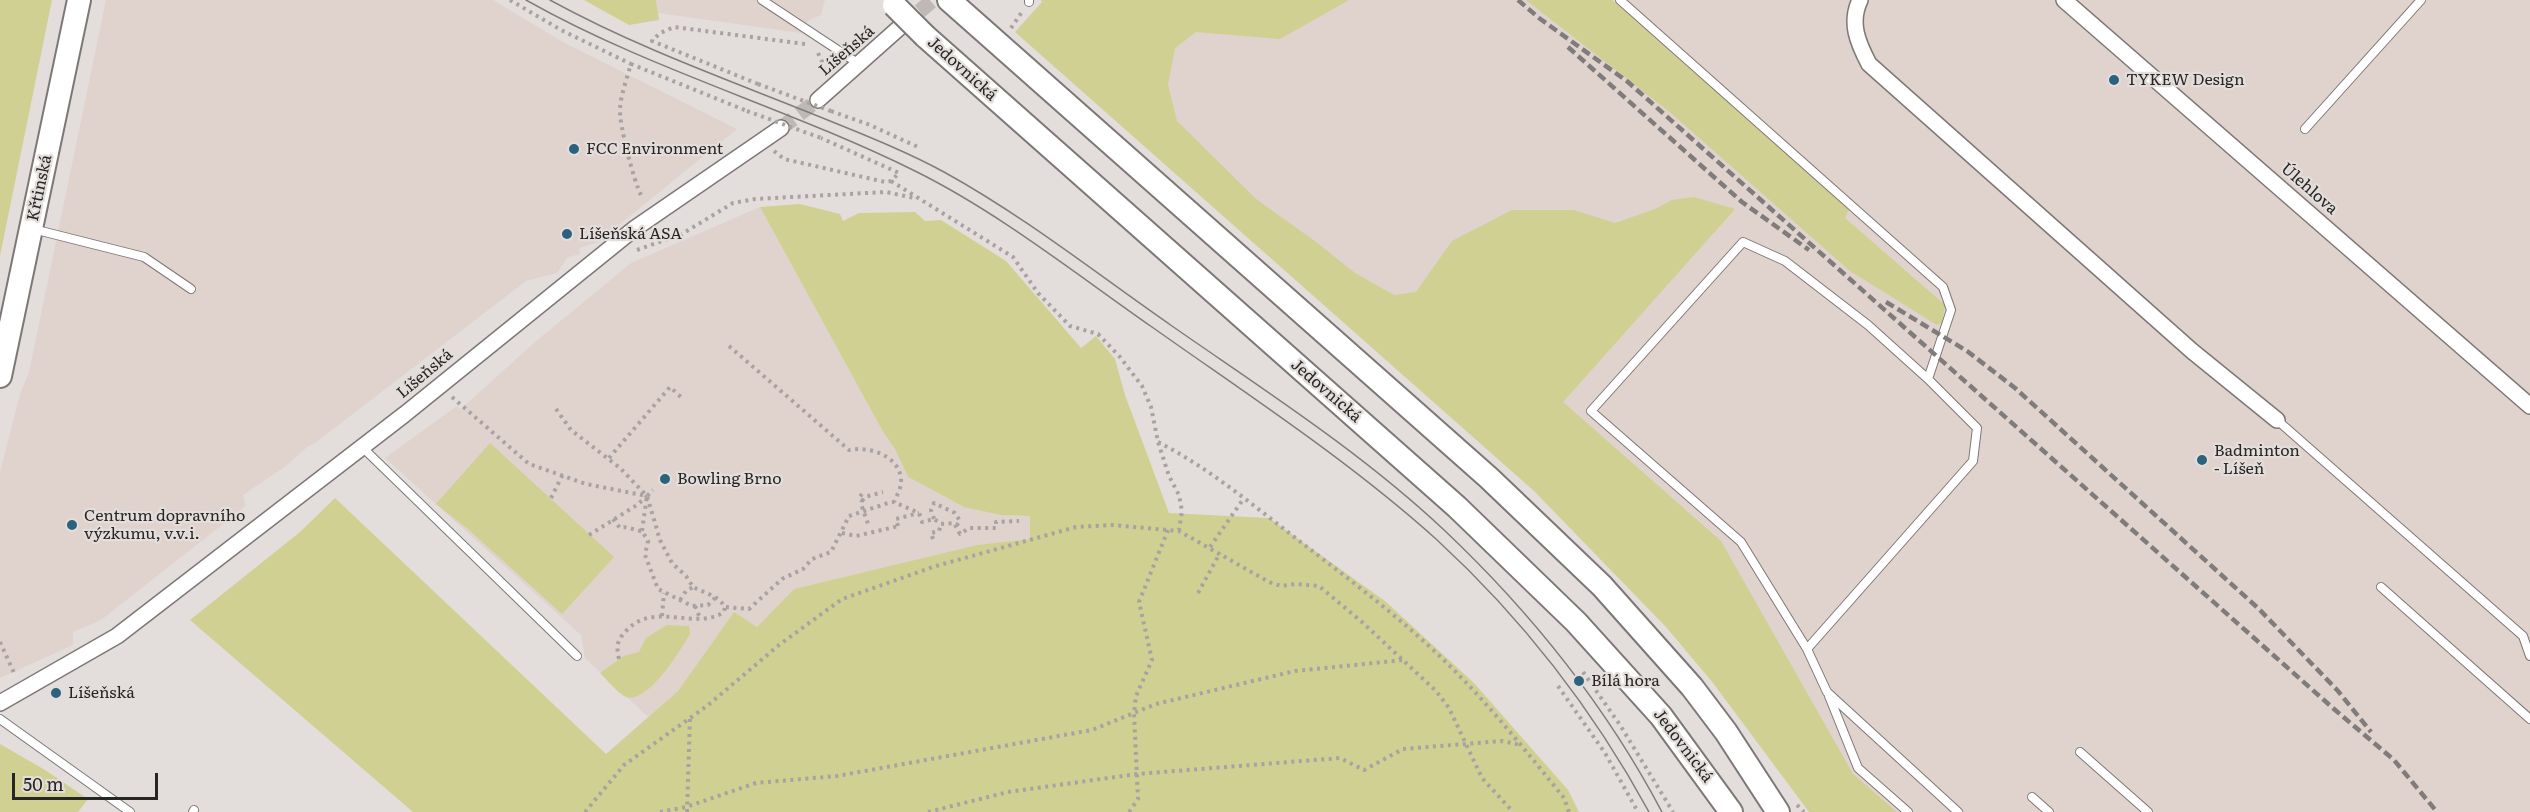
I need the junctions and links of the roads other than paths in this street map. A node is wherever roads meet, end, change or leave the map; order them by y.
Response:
1 (79, 0) edge
2 (762, 0) edge
3 (1620, 0) edge
4 (1860, 0) edge
5 (2064, 0) edge
6 (2421, 0) edge
7 (892, 3) edge
8 (953, 5) edge
9 (900, 28) tunnel mouth
10 (859, 64) junction
11 (818, 100) tunnel mouth
12 (781, 128) tunnel mouth
13 (2306, 129) dead end
14 (31, 228) junction
15 (191, 289) dead end
16 (0, 376) edge
17 (1928, 379) junction
18 (2530, 405) edge
19 (2277, 420) joint
20 (362, 447) junction
21 (2381, 587) dead end
22 (1808, 649) junction
23 (578, 656) dead end
24 (2530, 657) edge
25 (1827, 692) junction
26 (0, 703) edge
27 (0, 719) edge
28 (2530, 719) edge
29 (2080, 752) dead end
30 (2032, 797) dead end
31 (130, 812) edge
32 (1731, 812) edge
33 (1778, 812) edge
34 (1908, 812) edge
35 (1958, 812) edge
36 (2049, 812) edge
37 (2148, 812) edge

1 - 14 main road, Křtinská
2 - 10 lane
3 - 17 lane
4 - 19 street
5 - 18 street, Úlehlova
6 - 13 lane
7 - 32 main road, Jedovnická, bridge
8 - 33 main road
9 - 10 street, Líšeňská
10 - 11 street, Líšeňská
12 - 20 street, Líšeňská
14 - 15 lane
14 - 16 main road, Křtinská
17 - 22 lane
17 - 22 lane
19 - 24 lane
20 - 23 lane
20 - 26 street, Líšeňská
21 - 28 lane
22 - 25 lane
25 - 34 lane
25 - 35 lane
27 - 31 lane
29 - 37 lane
30 - 36 lane

